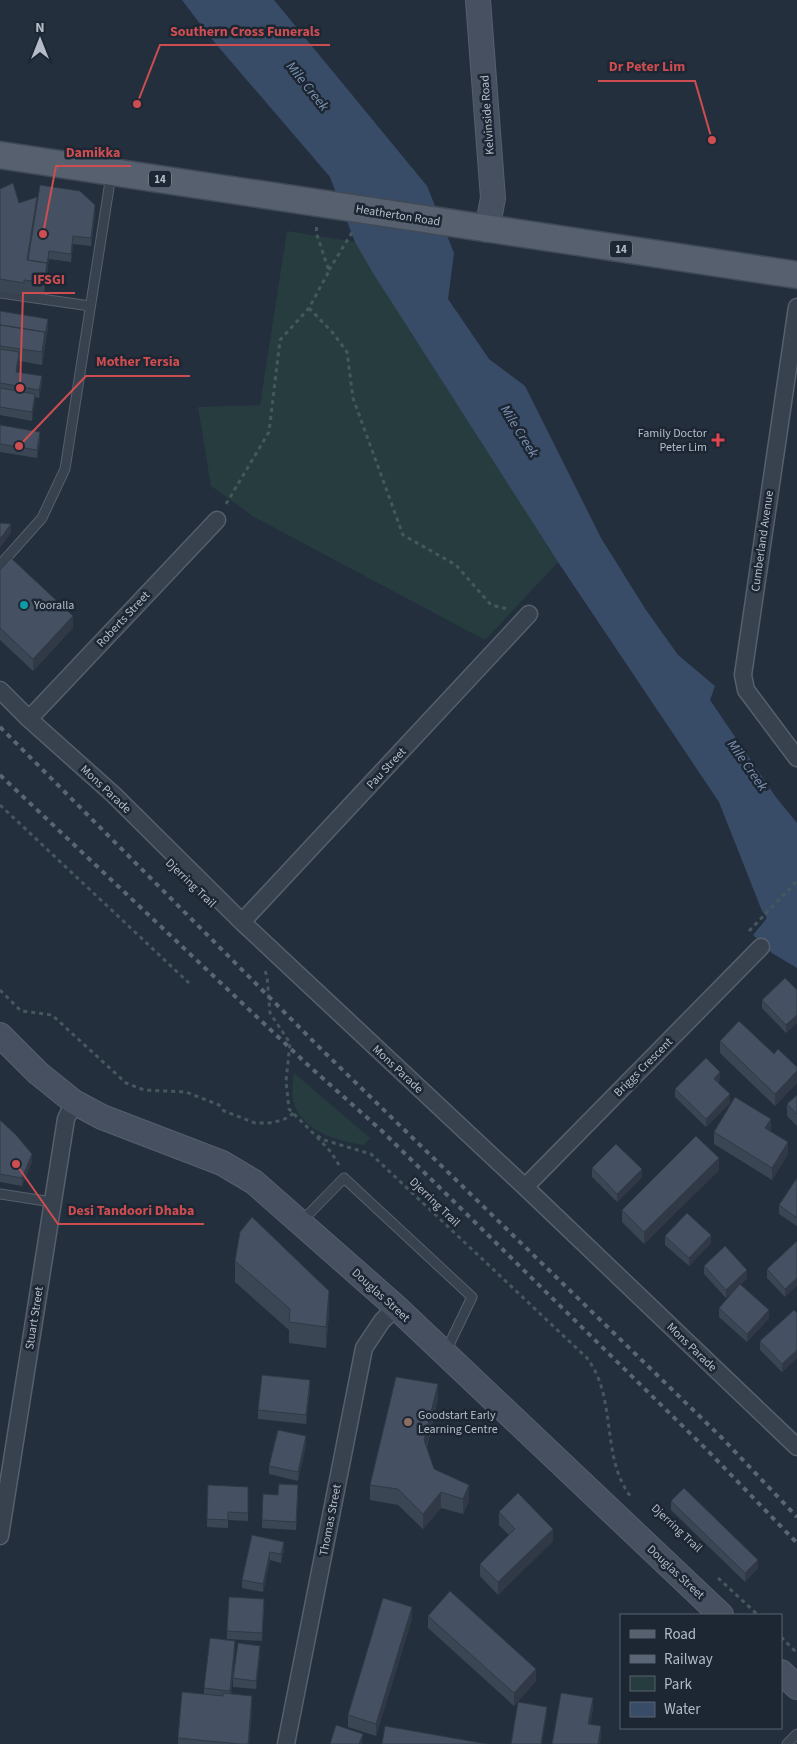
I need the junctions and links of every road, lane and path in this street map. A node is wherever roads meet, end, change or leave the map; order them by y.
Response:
1 (478, 0) edge
2 (0, 155) edge
3 (112, 172) junction
4 (330, 205) junction
5 (366, 210) junction
6 (487, 230) junction
7 (329, 271) junction
8 (797, 275) edge
9 (0, 293) edge
10 (90, 306) junction
11 (797, 307) edge
12 (309, 308) junction
13 (217, 520) joint
14 (0, 565) edge
15 (529, 614) joint
16 (0, 690) edge
17 (29, 719) junction
18 (797, 758) edge
19 (0, 805) edge
20 (797, 881) edge
21 (760, 921) dead end
22 (242, 922) junction
23 (762, 947) dead end
24 (264, 969) dead end
25 (189, 983) dead end
26 (0, 990) edge
27 (0, 1035) edge
28 (74, 1102) junction
29 (294, 1114) junction
30 (313, 1133) junction
31 (344, 1178) junction
32 (525, 1188) junction
33 (0, 1194) edge
34 (52, 1202) junction
35 (300, 1223) junction
36 (396, 1307) junction
37 (445, 1354) junction
38 (797, 1447) edge
39 (633, 1499) dead end
40 (0, 1536) edge
41 (715, 1576) dead end
42 (720, 1614) edge
43 (757, 1614) edge
44 (782, 1638) edge
45 (797, 1653) edge
46 (782, 1673) edge
47 (797, 1687) edge
48 (797, 1734) edge
49 (286, 1744) edge
50 (788, 1744) edge

1 - 6 main road, Kelvinside Road
2 - 3 main road, Heatherton Road / 14
3 - 4 main road, Heatherton Road / 14
3 - 10 lane
4 - 5 main road, Heatherton Road / 14
4 - 7 path
5 - 6 main road, Heatherton Road / 14
5 - 7 path
6 - 8 main road, Heatherton Road / 14
7 - 12 path
9 - 10 lane
10 - 14 lane
11 - 18 street, Cumberland Avenue
12 - 13 path
12 - 15 path
13 - 17 street, Roberts Street
15 - 22 street, Pau Street
16 - 17 street, Mons Parade
17 - 22 street, Mons Parade
19 - 25 path
20 - 21 path
22 - 32 street, Mons Parade
23 - 32 street, Briggs Crescent
24 - 29 path, Djerring Trail
26 - 29 path
27 - 28 main road, Douglas Street
28 - 34 street, Stuart Street
28 - 35 main road, Douglas Street
29 - 30 path, Djerring Trail
30 - 31 path
30 - 39 path, Djerring Trail
31 - 35 lane
31 - 37 lane
32 - 38 street, Mons Parade
33 - 34 lane
34 - 40 street, Stuart Street
35 - 36 main road, Douglas Street
36 - 37 main road, Douglas Street
36 - 49 street, Thomas Street
37 - 42 main road, Douglas Street
41 - 43 path
44 - 45 path
46 - 47 main road
48 - 50 lane

